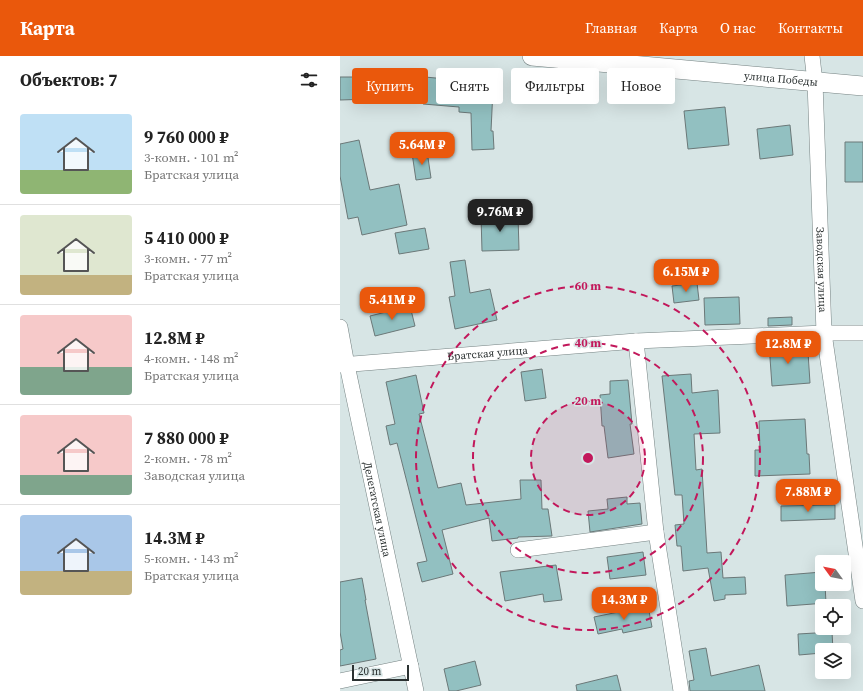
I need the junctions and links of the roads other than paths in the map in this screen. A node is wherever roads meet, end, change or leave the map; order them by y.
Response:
1 (532, 56) edge
2 (812, 56) edge
3 (815, 82) junction
4 (863, 86) edge
5 (340, 327) edge
6 (824, 333) junction
7 (863, 333) edge
8 (636, 341) junction
9 (343, 365) edge
10 (656, 532) junction
11 (518, 550) dead end
12 (863, 600) edge
13 (411, 666) junction
14 (340, 681) edge
15 (416, 691) edge
16 (681, 691) edge

1 - 3 street, улица Победы
2 - 3 street, Заводская улица
3 - 4 street, улица Победы
3 - 6 street, Заводская улица
5 - 9 street, Делегатская улица
6 - 7 street, Братская улица
6 - 8 street, Братская улица
6 - 12 street, Заводская улица
8 - 9 street, Братская улица
8 - 10 street
9 - 13 street, Делегатская улица
10 - 11 street
10 - 16 street
13 - 14 street
13 - 15 street, Делегатская улица

